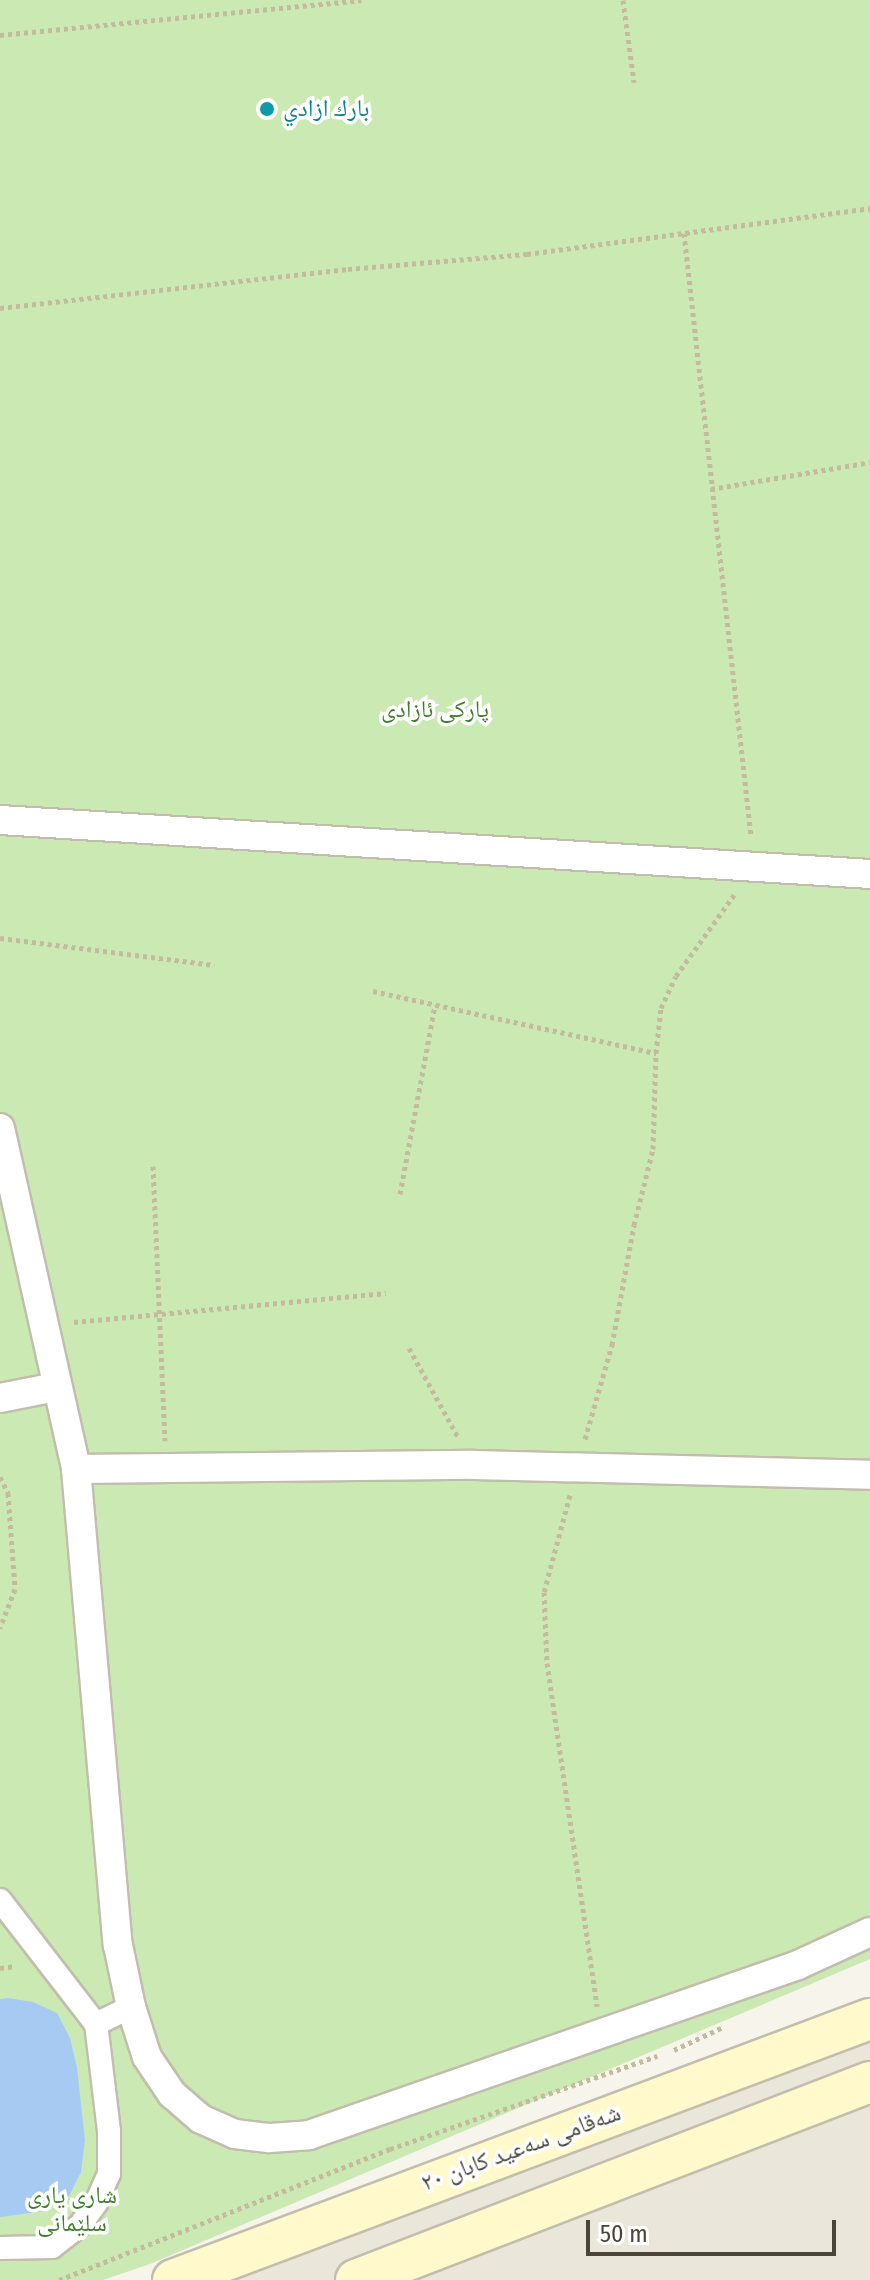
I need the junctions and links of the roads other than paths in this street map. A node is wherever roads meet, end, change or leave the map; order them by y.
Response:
1 (0, 820) edge
2 (870, 874) edge
3 (0, 1128) edge
4 (56, 1387) junction
5 (0, 1398) edge
6 (76, 1469) junction
7 (870, 1475) edge
8 (0, 1900) edge
9 (870, 1932) edge
10 (131, 2007) junction
11 (870, 2019) edge
12 (96, 2024) junction
13 (870, 2082) edge
14 (0, 2248) edge
15 (375, 2277) edge
16 (173, 2280) edge

1 - 2 street
3 - 4 street
4 - 5 street
4 - 6 street
6 - 7 street
6 - 10 street
8 - 12 street
9 - 10 street
10 - 12 street
11 - 16 main road, شەقامی سەعید کابان ٢٠
12 - 14 street
13 - 15 main road

